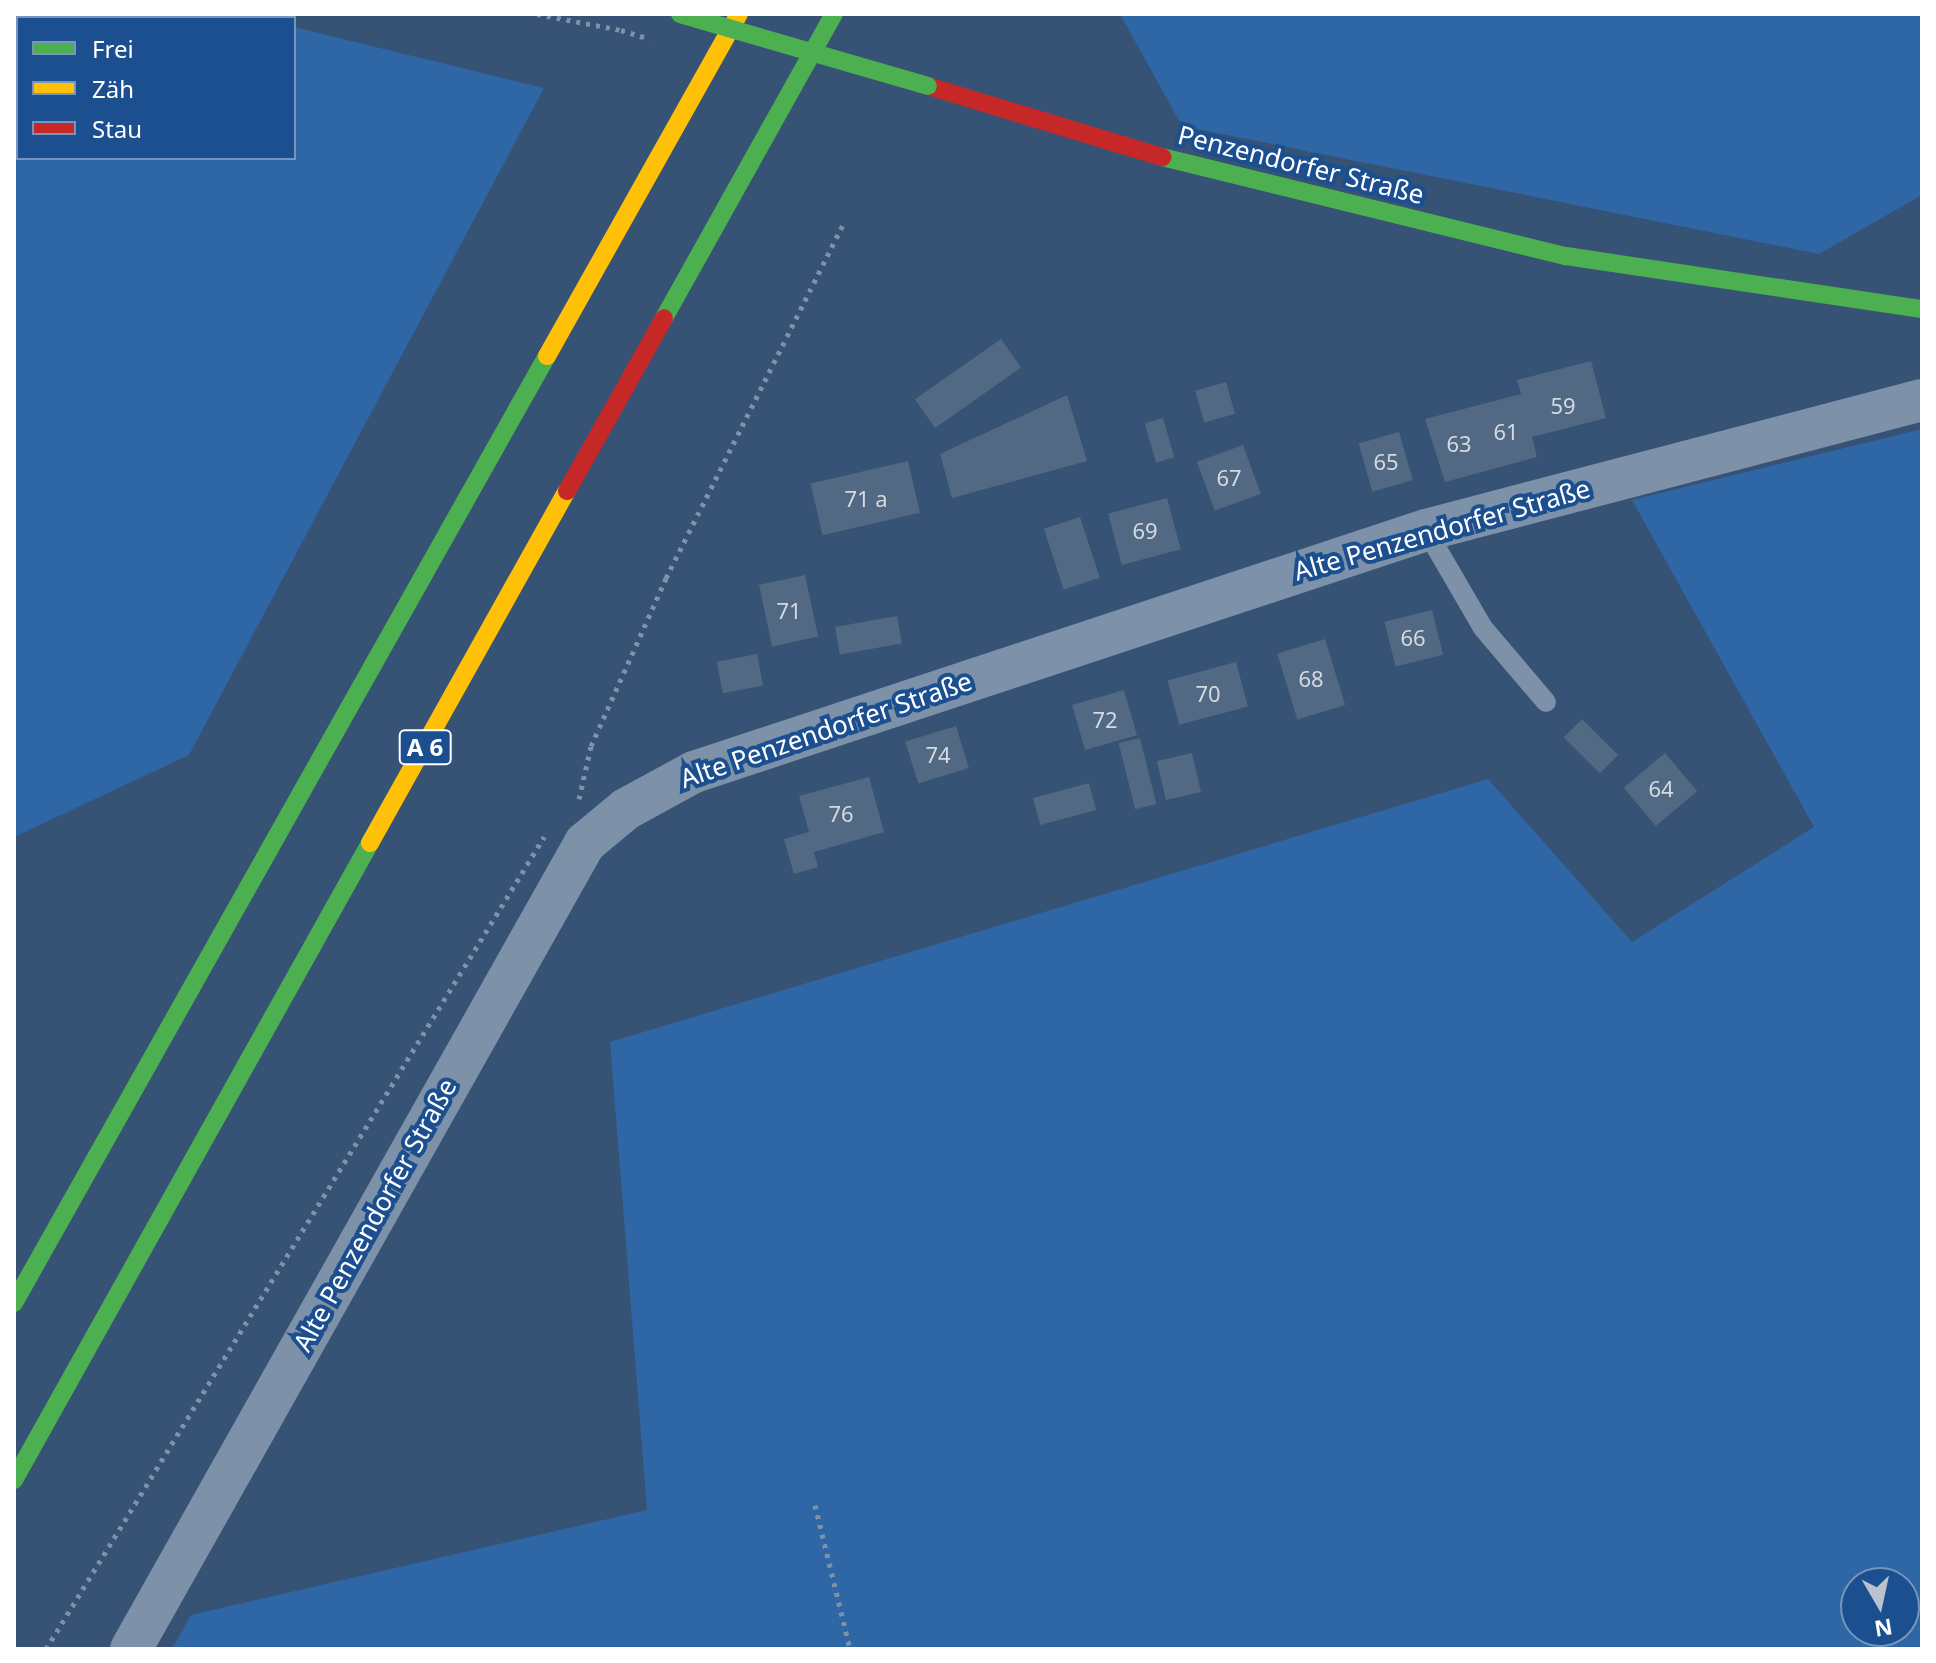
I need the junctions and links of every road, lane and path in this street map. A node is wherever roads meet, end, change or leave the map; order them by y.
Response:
1 (537, 14) edge
2 (680, 14) edge
3 (739, 14) edge
4 (834, 14) edge
5 (621, 30) dead end
6 (844, 222) dead end
7 (1922, 309) edge
8 (1922, 400) edge
9 (1426, 530) junction
10 (1546, 702) dead end
11 (585, 843) junction
12 (14, 1303) edge
13 (14, 1480) edge
14 (815, 1505) dead end
15 (46, 1649) edge
16 (131, 1649) edge
17 (850, 1649) edge

1 - 5 path
2 - 7 main road, Penzendorfer Straße, bridge
3 - 12 main road
4 - 13 main road, A 6
6 - 11 path
8 - 9 street, Alte Penzendorfer Straße
9 - 10 lane
9 - 11 street, Alte Penzendorfer Straße
11 - 15 path
11 - 16 street, Alte Penzendorfer Straße
14 - 17 path

